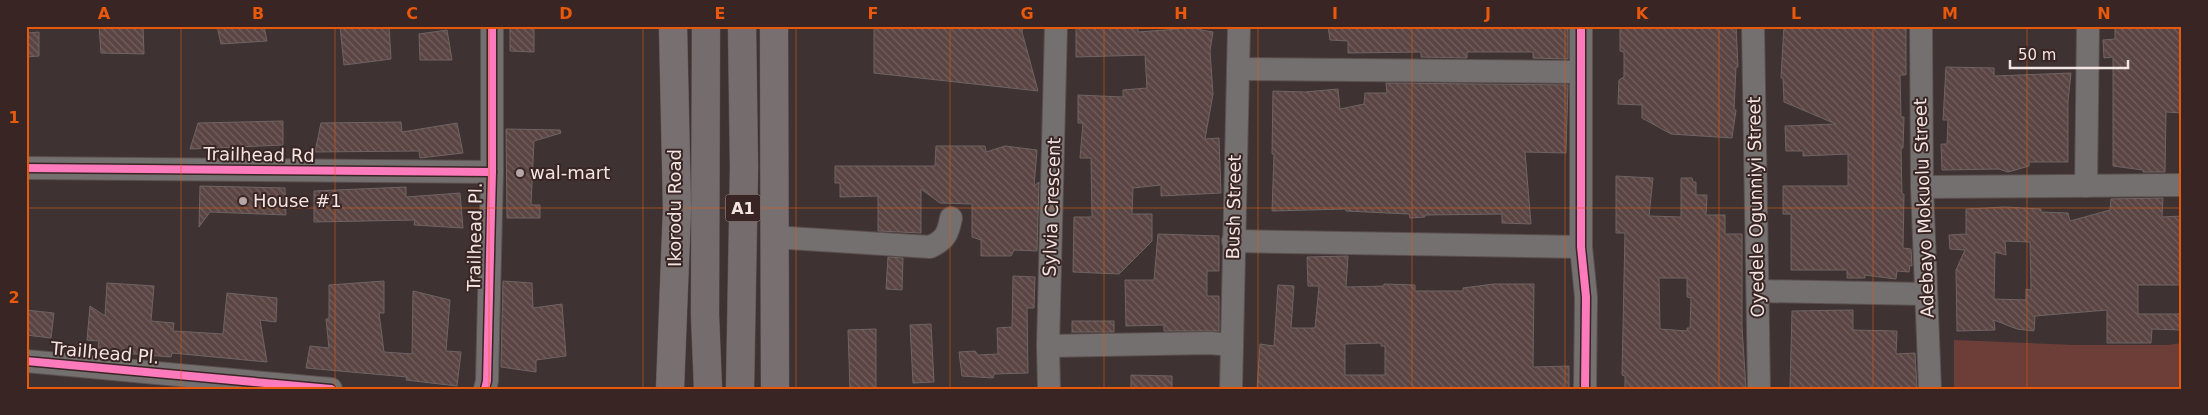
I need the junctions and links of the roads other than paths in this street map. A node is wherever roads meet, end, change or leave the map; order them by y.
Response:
1 (492, 26) edge
2 (673, 26) edge
3 (706, 26) edge
4 (742, 26) edge
5 (774, 26) edge
6 (1056, 26) edge
7 (1239, 26) edge
8 (1581, 26) edge
9 (1753, 26) edge
10 (1921, 26) edge
11 (2088, 26) edge
12 (1238, 69) junction
13 (1580, 72) junction
14 (26, 168) edge
15 (492, 172) junction
16 (2182, 185) edge
17 (2086, 186) junction
18 (1922, 187) junction
19 (951, 218) dead end
20 (773, 238) junction
21 (1234, 240) junction
22 (1581, 247) junction
23 (1758, 291) junction
24 (1926, 294) junction
25 (706, 315) junction
26 (1232, 345) junction
27 (1048, 346) junction
28 (26, 361) edge
29 (331, 389) edge
30 (485, 389) edge
31 (670, 389) edge
32 (690, 389) edge
33 (708, 389) edge
34 (740, 389) edge
35 (775, 389) edge
36 (1049, 389) edge
37 (1231, 389) edge
38 (1585, 389) edge
39 (1759, 389) edge
40 (1930, 389) edge

1 - 15 street, Trailhead Pl.
2 - 31 main road, Ikorodu Road
3 - 25 highway, Ikorodu Road / A1
4 - 34 highway, A1
5 - 20 main road
6 - 27 street, Sylvia Crescent
7 - 12 street, Bush Street
8 - 13 street
9 - 23 street, Oyedele Ogunniyi Street
10 - 18 street, Adebayo Mokuolu Street
11 - 17 street
12 - 13 street
12 - 21 street, Bush Street
13 - 22 street
14 - 15 street, Trailhead Rd
15 - 30 street, Trailhead Pl.
16 - 17 street
17 - 18 street
18 - 24 street, Adebayo Mokuolu Street
19 - 20 street
20 - 35 main road
21 - 22 street
21 - 26 street, Bush Street
22 - 38 street
23 - 24 street
23 - 39 street, Oyedele Ogunniyi Street
24 - 40 street, Adebayo Mokuolu Street
25 - 32 highway
25 - 33 highway, Ikorodu Road / A1
26 - 27 street
26 - 37 street, Bush Street
27 - 36 street, Sylvia Crescent
28 - 29 street, Trailhead Pl.

